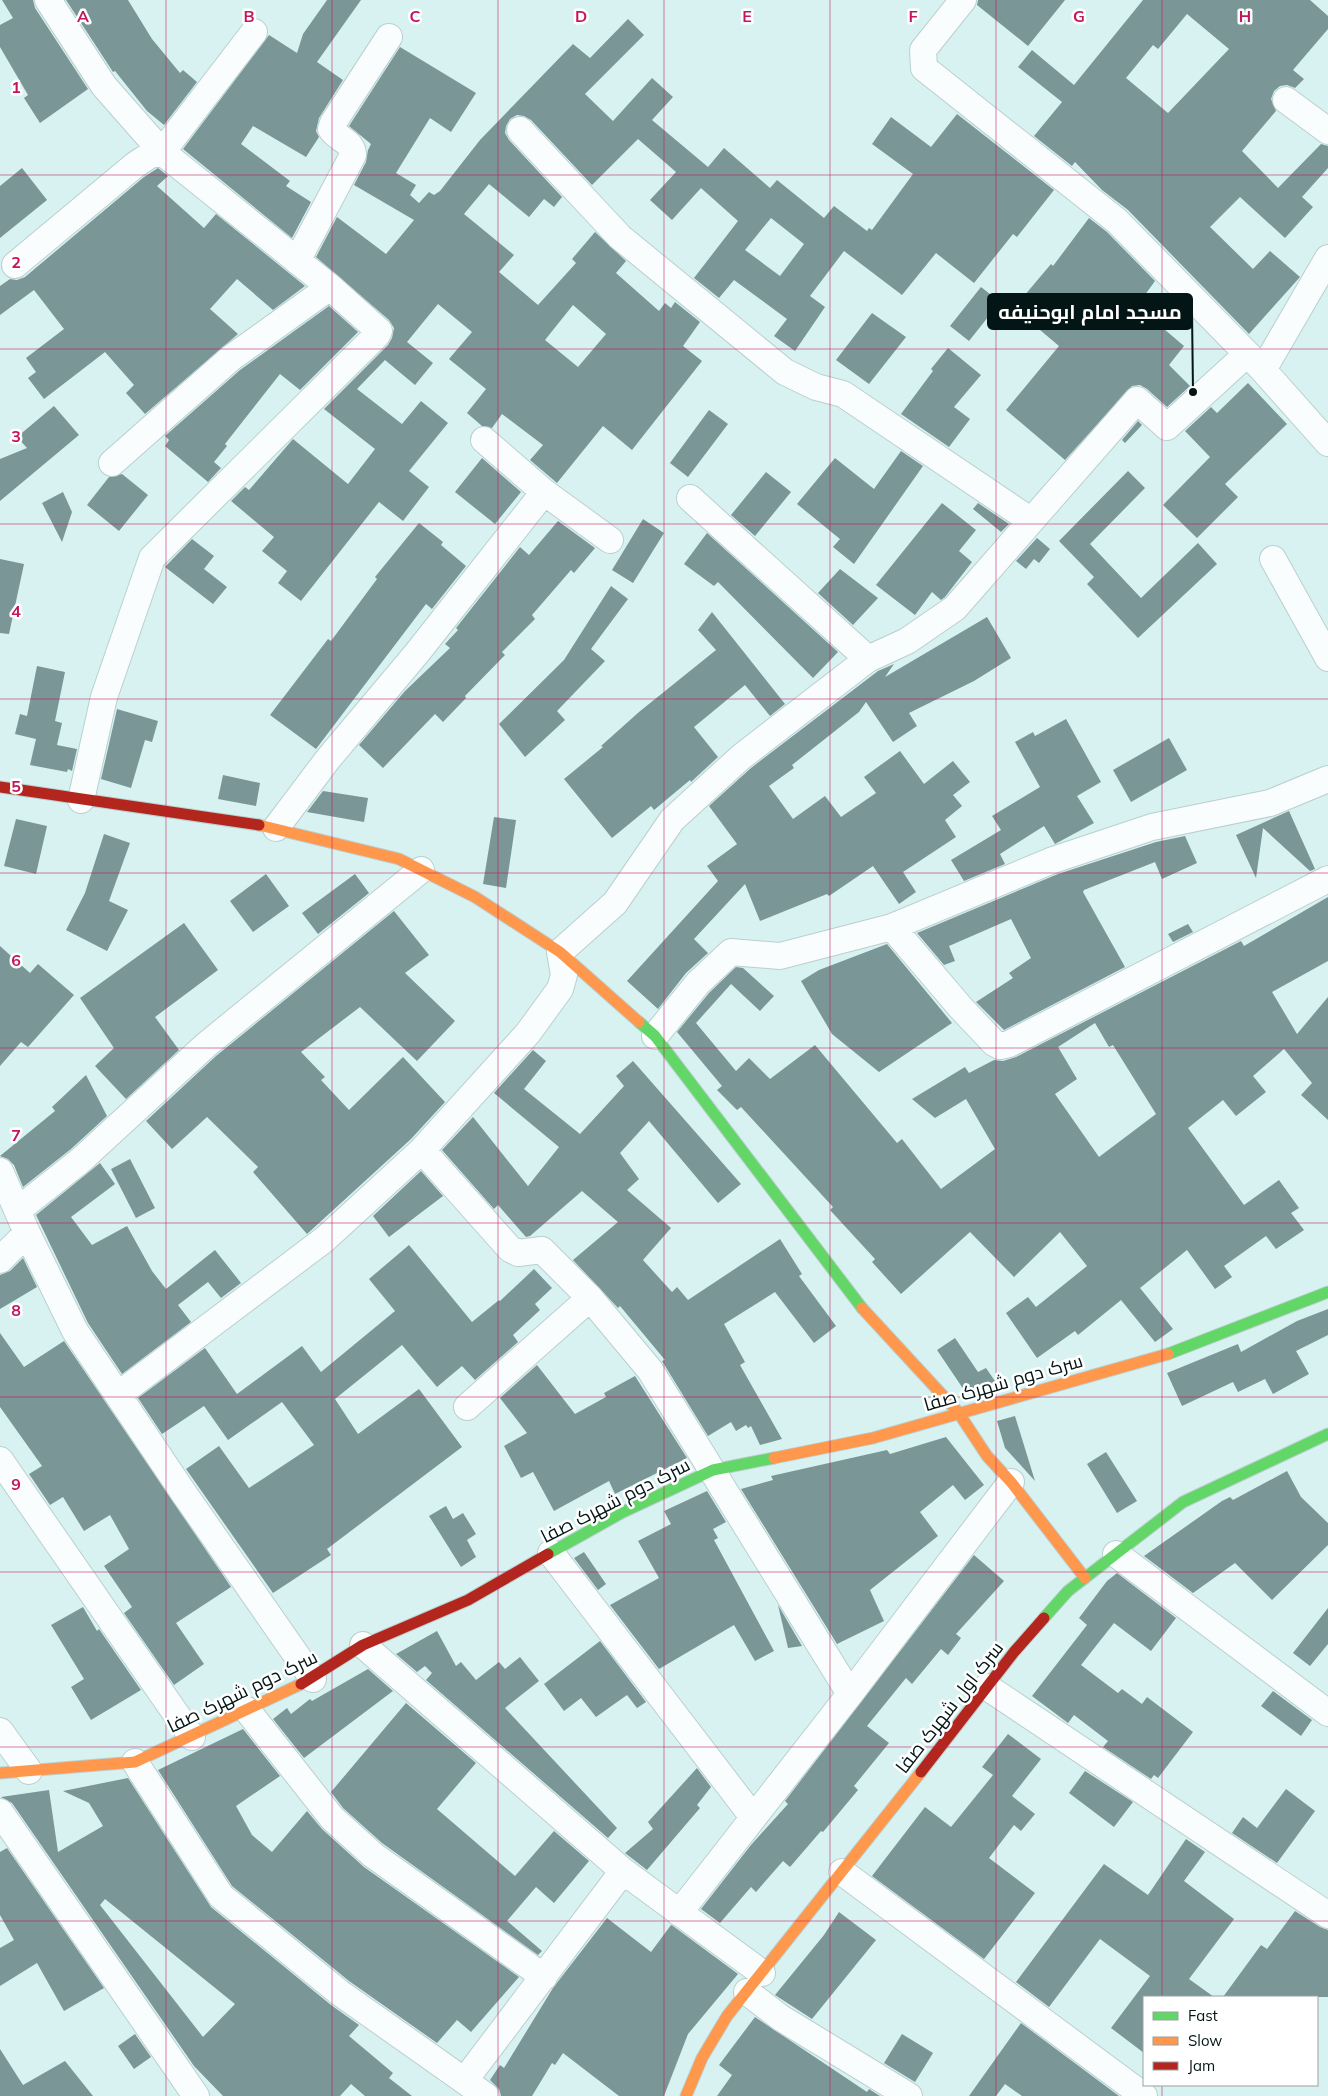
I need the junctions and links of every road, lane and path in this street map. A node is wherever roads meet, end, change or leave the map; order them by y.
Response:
1 (48, 0) edge
2 (963, 0) edge
3 (254, 32) dead end
4 (389, 37) dead end
5 (1286, 100) dead end
6 (520, 130) dead end
7 (1328, 131) edge
8 (162, 152) junction
9 (1328, 258) edge
10 (297, 261) junction
11 (15, 265) dead end
12 (330, 287) junction
13 (1255, 362) junction
14 (484, 440) dead end
15 (1328, 443) edge
16 (112, 464) dead end
17 (544, 492) junction
18 (690, 498) dead end
19 (1030, 520) junction
20 (610, 540) dead end
21 (1273, 559) dead end
22 (1328, 658) edge
23 (868, 659) junction
24 (1328, 779) edge
25 (0, 786) edge
26 (81, 800) junction
27 (276, 828) junction
28 (421, 870) junction
29 (1328, 879) edge
30 (892, 928) junction
31 (560, 952) junction
32 (655, 1036) junction
33 (422, 1150) junction
34 (0, 1171) edge
35 (22, 1222) junction
36 (0, 1260) edge
37 (1328, 1292) edge
38 (590, 1298) junction
39 (118, 1395) junction
40 (467, 1407) dead end
41 (958, 1412) junction
42 (1328, 1434) edge
43 (0, 1460) edge
44 (713, 1470) junction
45 (1011, 1482) junction
46 (551, 1553) junction
47 (1116, 1554) junction
48 (1085, 1578) junction
49 (363, 1645) junction
50 (313, 1679) junction
51 (987, 1687) junction
52 (850, 1694) junction
53 (247, 1710) junction
54 (1328, 1713) edge
55 (0, 1731) edge
56 (192, 1736) junction
57 (135, 1762) junction
58 (30, 1770) junction
59 (0, 1773) edge
60 (0, 1812) edge
61 (753, 1817) junction
62 (622, 1871) junction
63 (842, 1872) junction
64 (679, 1913) junction
65 (1328, 1915) edge
66 (544, 1978) junction
67 (754, 1982) junction
68 (479, 2092) edge
69 (196, 2096) edge
70 (686, 2096) edge
71 (909, 2096) edge
72 (1144, 2096) edge

1 - 8 street
2 - 13 street
3 - 8 street
4 - 10 street
5 - 7 street
6 - 19 street
8 - 10 street
8 - 11 street
9 - 13 street
10 - 12 street
12 - 16 street
12 - 26 street
13 - 15 street
13 - 19 street
14 - 17 street
17 - 20 street
17 - 27 street
18 - 23 street
19 - 23 street
21 - 22 street
23 - 31 street
24 - 30 street
25 - 26 street
26 - 27 street
27 - 28 street
28 - 31 street
28 - 35 street
29 - 30 street
30 - 32 street
31 - 32 street
31 - 33 street
32 - 41 street
33 - 38 street
33 - 39 street
34 - 35 street
35 - 36 street
35 - 39 street
37 - 41 street, سرک دوم شهرک صفا
38 - 40 street
38 - 44 street
39 - 50 street
41 - 44 street, سرک دوم شهرک صفا
41 - 45 street
42 - 47 street, سرک اول شهرک صفا
43 - 56 street
44 - 46 street, سرک دوم شهرک صفا
44 - 52 street
45 - 48 street
45 - 52 street
46 - 49 street, سرک دوم شهرک صفا
46 - 61 street
47 - 48 street, سرک اول شهرک صفا
47 - 54 street
48 - 51 street, سرک اول شهرک صفا
49 - 50 street, سرک دوم شهرک صفا
49 - 62 street
50 - 53 street, سرک دوم شهرک صفا
51 - 63 street, سرک اول شهرک صفا
51 - 65 street
52 - 61 street
53 - 56 street, سرک دوم شهرک صفا
53 - 66 street
55 - 58 street
56 - 57 street, سرک دوم شهرک صفا
57 - 58 street, سرک دوم شهرک صفا
57 - 68 street
58 - 59 street, سرک دوم شهرک صفا
60 - 69 street
61 - 64 street
62 - 64 street
62 - 66 street
63 - 67 street, سرک اول شهرک صفا
63 - 72 street
64 - 67 street
66 - 68 street
67 - 70 street, سرک اول شهرک صفا
67 - 71 street

